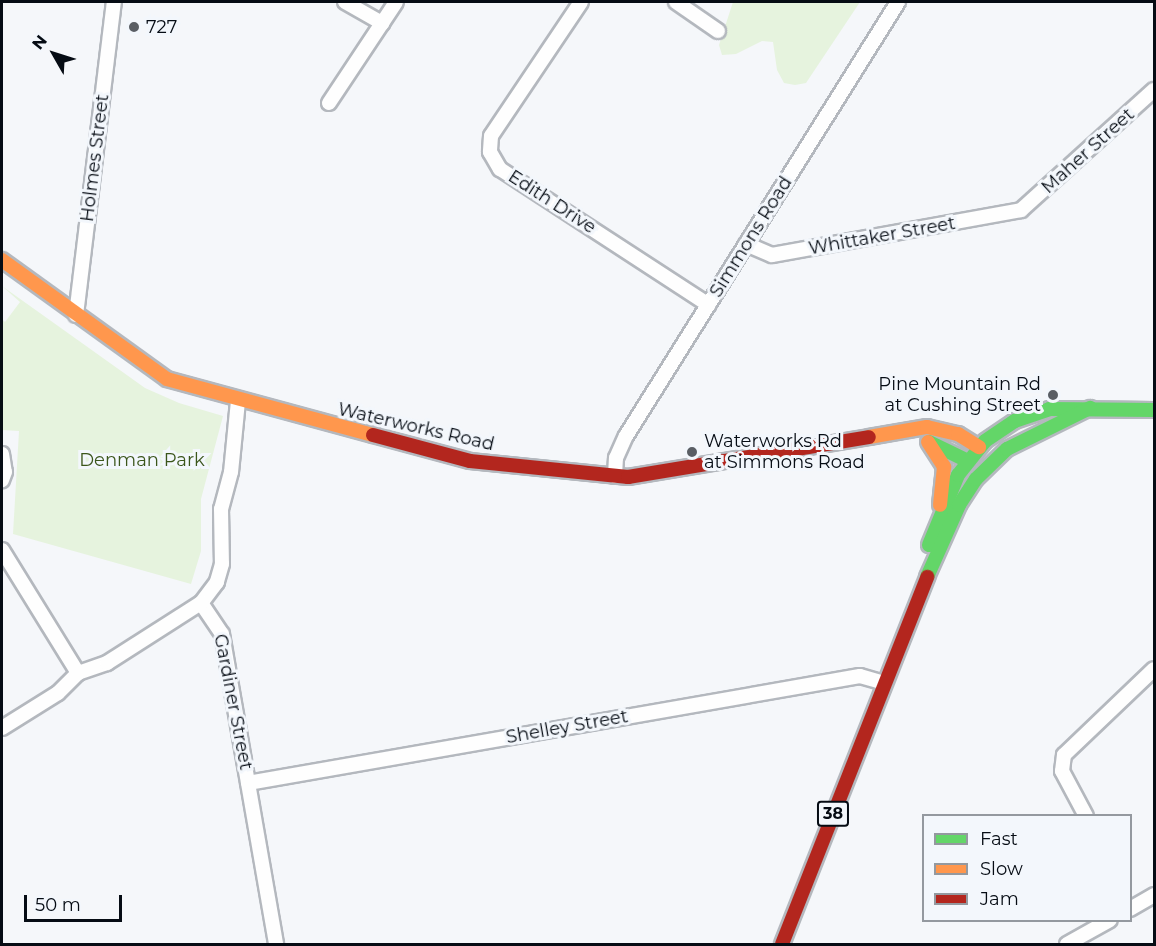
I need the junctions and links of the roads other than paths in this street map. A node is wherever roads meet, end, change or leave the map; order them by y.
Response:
1 (114, 2) edge
2 (345, 2) edge
3 (396, 2) edge
4 (581, 2) edge
5 (676, 2) edge
6 (898, 2) edge
7 (382, 23) junction
8 (718, 31) dead end
9 (1155, 90) edge
10 (329, 103) dead end
11 (1021, 210) joint
12 (746, 244) junction
13 (2, 260) edge
14 (709, 305) junction
15 (76, 315) junction
16 (238, 401) junction
17 (1090, 408) junction
18 (1155, 410) edge
19 (899, 433) junction
20 (928, 442) junction
21 (980, 447) junction
22 (2, 454) edge
23 (968, 461) junction
24 (988, 466) junction
25 (615, 476) junction
26 (2, 480) edge
27 (939, 513) junction
28 (2, 550) edge
29 (201, 603) junction
30 (910, 615) junction
31 (1155, 669) edge
32 (78, 673) junction
33 (884, 683) junction
34 (2, 728) edge
35 (248, 783) junction
36 (1085, 814) edge
37 (1155, 895) edge
38 (1133, 903) edge
39 (1108, 922) edge
40 (276, 945) edge
41 (782, 945) edge
42 (1067, 945) edge

1 - 15 street, Holmes Street
2 - 7 street
3 - 7 street
4 - 14 street, Edith Drive
5 - 8 street
6 - 12 street, Simmons Road
7 - 10 street
9 - 11 street, Maher Street
11 - 12 street, Whittaker Street
12 - 14 street, Simmons Road
13 - 15 main road, Waterworks Road
14 - 25 street, Simmons Road
15 - 16 main road, Waterworks Road
16 - 25 main road, Waterworks Road
16 - 29 street
17 - 18 main road, 38
17 - 21 main road, 38
17 - 24 main road, 38
19 - 20 main road, Waterworks Road
19 - 21 main road, Waterworks Road
19 - 25 main road, Waterworks Road
20 - 23 main road, Waterworks Road
20 - 27 main road
21 - 23 main road, 38
21 - 24 main road
22 - 26 street
23 - 24 main road, Waterworks Road
23 - 27 main road, 38
24 - 30 main road, 38
27 - 30 main road, 38
28 - 32 street
29 - 32 street
29 - 35 street, Gardiner Street
30 - 33 main road, 38
31 - 36 street
32 - 34 street
33 - 35 street, Shelley Street
33 - 41 main road, 38
35 - 40 street, Gardiner Street
37 - 38 street
39 - 42 street

